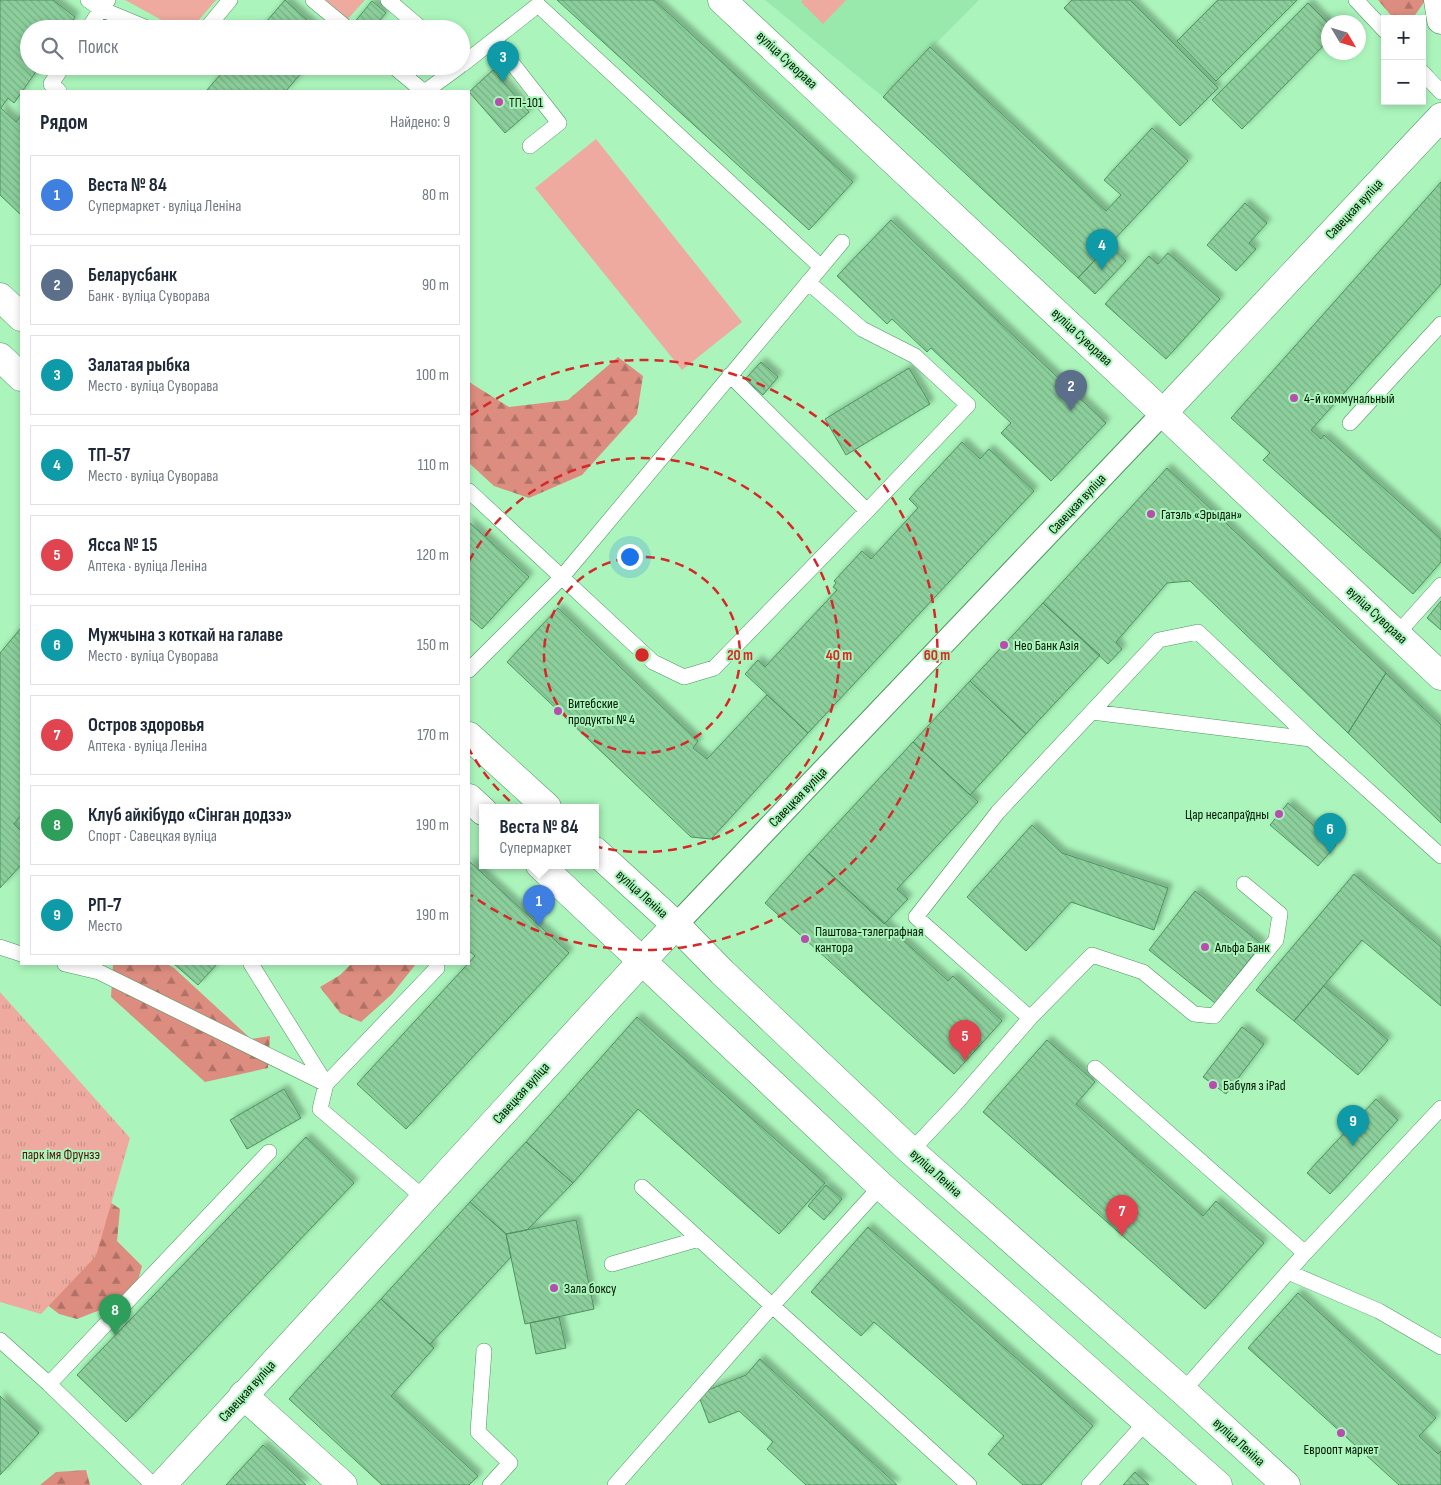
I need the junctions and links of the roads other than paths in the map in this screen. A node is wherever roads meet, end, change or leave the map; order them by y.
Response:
1 (88, 0) edge
2 (230, 0) edge
3 (313, 0) edge
4 (388, 0) edge
5 (722, 0) edge
6 (1356, 0) edge
7 (1438, 0) edge
8 (105, 5) edge
9 (94, 20) edge
10 (132, 20) edge
11 (213, 20) edge
12 (337, 20) edge
13 (411, 20) edge
14 (1441, 20) edge
15 (1381, 27) edge
16 (494, 40) junction
17 (470, 58) edge
18 (57, 75) edge
19 (405, 75) edge
20 (447, 75) edge
21 (1426, 76) edge
22 (58, 90) edge
23 (424, 90) edge
24 (426, 90) edge
25 (1441, 92) edge
26 (1441, 117) edge
27 (530, 146) dead end
28 (842, 242) dead end
29 (821, 267) junction
30 (808, 282) junction
31 (0, 297) edge
32 (20, 316) edge
33 (1441, 324) edge
34 (0, 357) edge
35 (730, 375) junction
36 (20, 376) edge
37 (1163, 412) junction
38 (1350, 423) dead end
39 (470, 492) edge
40 (867, 511) junction
41 (562, 576) junction
42 (1441, 586) edge
43 (1397, 634) junction
44 (470, 669) edge
45 (1441, 676) edge
46 (1092, 712) junction
47 (470, 737) edge
48 (1311, 739) junction
49 (544, 804) edge
50 (599, 855) edge
51 (1441, 856) edge
52 (544, 869) edge
53 (1244, 884) dead end
54 (676, 925) junction
55 (0, 947) edge
56 (20, 954) edge
57 (642, 961) junction
58 (69, 965) edge
59 (252, 965) edge
60 (436, 965) edge
61 (1030, 1018) junction
62 (1095, 1068) dead end
63 (326, 1084) junction
64 (1441, 1108) edge
65 (911, 1151) junction
66 (269, 1152) dead end
67 (881, 1186) junction
68 (642, 1187) dead end
69 (424, 1198) junction
70 (699, 1239) junction
71 (1305, 1253) junction
72 (612, 1264) dead end
73 (1288, 1272) junction
74 (772, 1306) junction
75 (0, 1340) edge
76 (1441, 1347) edge
77 (484, 1351) dead end
78 (49, 1384) junction
79 (1183, 1391) junction
80 (243, 1395) junction
81 (1146, 1421) junction
82 (153, 1485) edge
83 (162, 1485) edge
84 (343, 1485) edge
85 (490, 1485) edge
86 (615, 1485) edge
87 (969, 1485) edge
88 (1089, 1485) edge
89 (1218, 1485) edge
90 (1286, 1485) edge

1 - 8 lane
2 - 11 lane
3 - 12 lane
4 - 13 lane
5 - 37 street, вуліца Суворава
6 - 15 lane
7 - 14 street
8 - 9 lane
8 - 10 lane
16 - 17 lane
16 - 27 lane
16 - 29 lane
18 - 22 lane
19 - 23 lane
20 - 24 lane
21 - 25 lane
26 - 37 street, Савецкая вуліца
28 - 29 lane
29 - 30 lane
30 - 35 lane
30 - 40 lane
31 - 32 street
33 - 38 lane
34 - 36 street
35 - 40 lane
35 - 41 lane
37 - 43 street, вуліца Суворава
37 - 54 street, Савецкая вуліца
39 - 41 lane
40 - 41 lane
41 - 44 lane
42 - 43 lane
43 - 45 street, вуліца Суворава
46 - 48 lane
46 - 48 lane
46 - 61 lane
47 - 49 street
48 - 51 lane
50 - 54 street, вуліца Леніна
52 - 57 street
53 - 61 lane
54 - 57 street, Савецкая вуліца
54 - 65 street, вуліца Леніна
55 - 56 lane
57 - 67 street
57 - 69 street, Савецкая вуліца
58 - 63 lane
59 - 63 lane
60 - 63 lane
61 - 65 lane
62 - 71 lane
63 - 69 lane
64 - 71 lane
65 - 79 street, вуліца Леніна
66 - 78 lane
67 - 74 lane
67 - 81 street
68 - 70 lane
69 - 80 street, Савецкая вуліца
70 - 72 lane
70 - 74 lane
71 - 73 lane
73 - 76 lane
73 - 79 lane
74 - 86 lane
74 - 87 lane
75 - 78 lane
77 - 85 lane
78 - 82 lane
79 - 90 street, вуліца Леніна
80 - 83 street, Савецкая вуліца
80 - 84 street
81 - 88 lane
81 - 89 street

